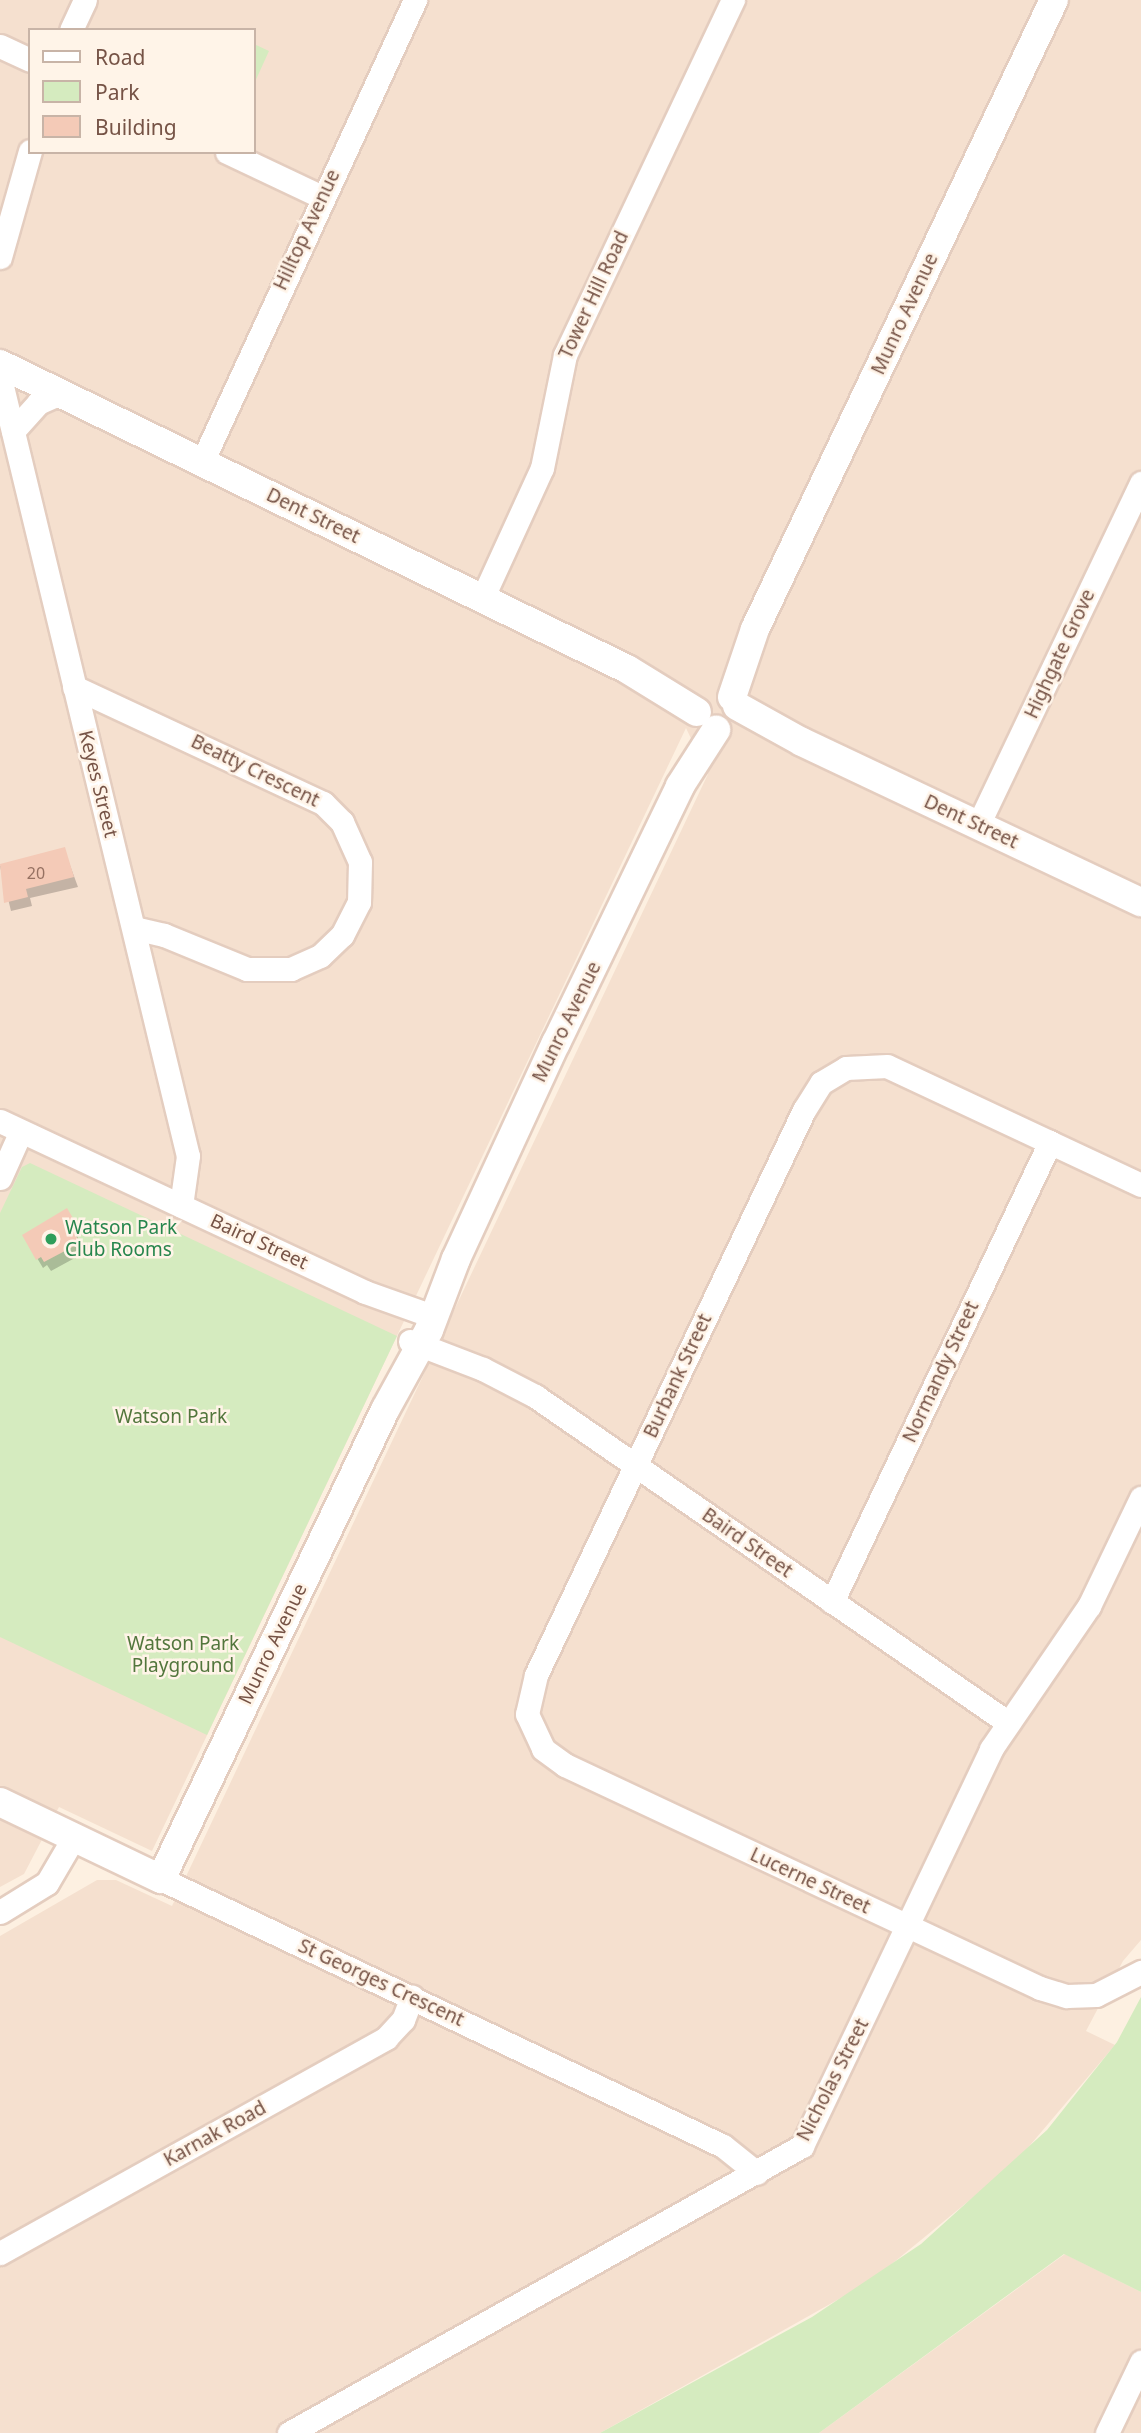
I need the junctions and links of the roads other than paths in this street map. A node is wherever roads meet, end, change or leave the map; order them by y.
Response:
1 (85, 0) edge
2 (415, 0) edge
3 (733, 0) edge
4 (1054, 0) edge
5 (72, 28) edge
6 (0, 46) edge
7 (28, 59) edge
8 (29, 154) edge
9 (231, 154) edge
10 (322, 197) junction
11 (0, 257) edge
12 (0, 364) edge
13 (0, 378) edge
14 (60, 393) junction
15 (13, 431) junction
16 (202, 462) junction
17 (1141, 483) edge
18 (482, 599) junction
19 (74, 687) junction
20 (717, 710) junction
21 (978, 825) junction
22 (1141, 902) edge
23 (134, 928) junction
24 (0, 1121) edge
25 (21, 1131) junction
26 (181, 1138) junction
27 (1049, 1142) junction
28 (0, 1178) edge
29 (1141, 1185) edge
30 (159, 1196) junction
31 (181, 1206) junction
32 (422, 1329) junction
33 (635, 1466) junction
34 (1141, 1499) edge
35 (832, 1602) junction
36 (1007, 1722) junction
37 (536, 1739) joint
38 (0, 1802) edge
39 (74, 1837) junction
40 (161, 1879) junction
41 (0, 1912) edge
42 (907, 1926) junction
43 (1141, 1972) edge
44 (412, 1997) junction
45 (757, 2173) junction
46 (0, 2253) edge
47 (1141, 2362) edge
48 (289, 2433) edge
49 (1107, 2433) edge

1 - 5 street
2 - 10 street, Hilltop Avenue
3 - 18 street, Tower Hill Road
4 - 20 street, Munro Avenue
6 - 7 street
8 - 11 street
9 - 10 street
10 - 16 street, Hilltop Avenue
12 - 14 street, Dent Street
13 - 15 street, Keyes Street
14 - 15 street
14 - 16 street, Dent Street
15 - 19 street, Keyes Street
16 - 18 street, Dent Street
17 - 21 street, Highgate Grove
18 - 20 street, Dent Street
19 - 23 street, Keyes Street
19 - 23 street, Beatty Crescent
20 - 21 street, Dent Street
20 - 32 street, Munro Avenue
21 - 22 street, Dent Street
23 - 26 street, Keyes Street
24 - 25 street, Baird Street
25 - 28 street
25 - 30 street, Baird Street
26 - 30 street, Keyes Street
26 - 31 street, Keyes Street
27 - 29 street
27 - 33 street, Burbank Street
27 - 35 street, Normandy Street
30 - 31 street, Baird Street
31 - 32 street, Baird Street
32 - 33 street, Baird Street
32 - 40 street, Munro Avenue
33 - 35 street, Baird Street
33 - 37 street, Burbank Street
34 - 36 street, Nicholas Street
35 - 36 street, Baird Street
36 - 42 street, Nicholas Street
37 - 42 street, Lucerne Street
38 - 39 street, St Georges Crescent
39 - 40 street, St Georges Crescent
39 - 41 street
40 - 44 street, St Georges Crescent
42 - 43 street, Lucerne Street
42 - 45 street, Nicholas Street
44 - 45 street, St Georges Crescent
44 - 46 street, Karnak Road
45 - 48 street, Nicholas Street
47 - 49 street

